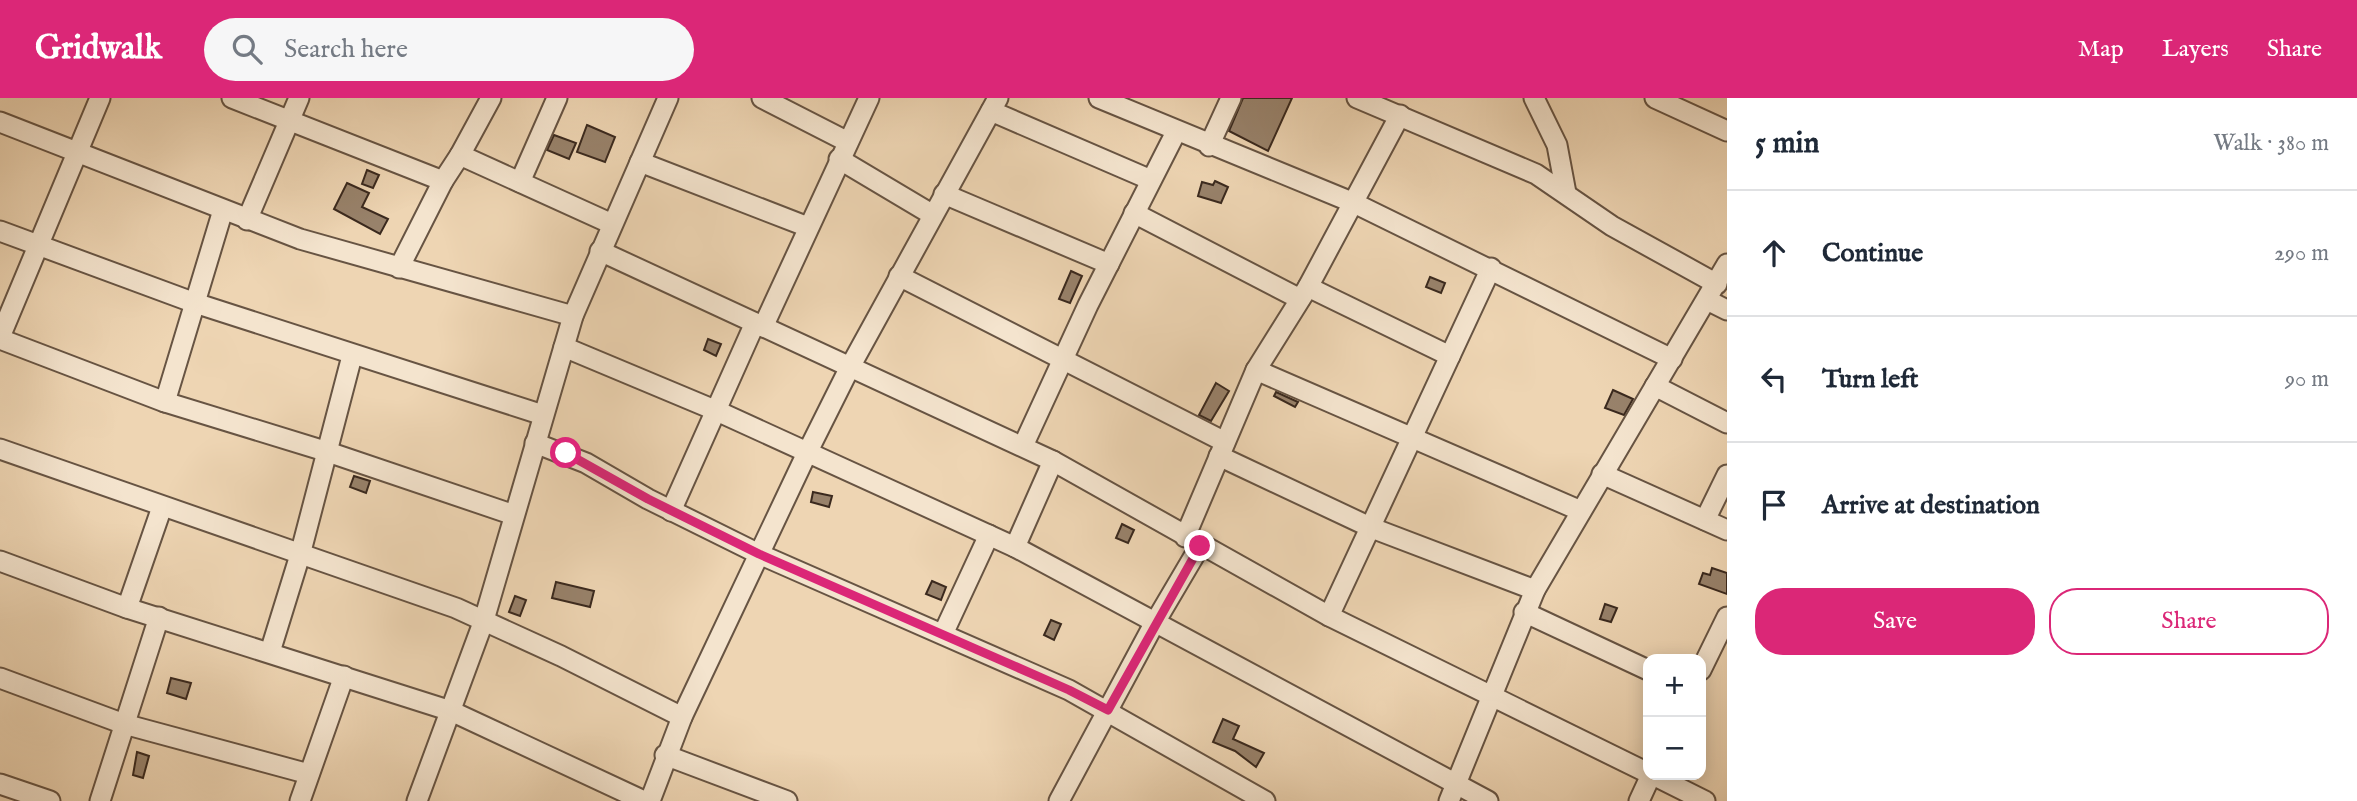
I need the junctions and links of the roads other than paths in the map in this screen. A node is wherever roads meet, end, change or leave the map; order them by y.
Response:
1 (100, 98) edge
2 (232, 98) edge
3 (299, 98) edge
4 (557, 98) edge
5 (668, 98) edge
6 (762, 98) edge
7 (869, 98) edge
8 (1099, 98) edge
9 (1231, 98) edge
10 (1357, 98) edge
11 (1534, 98) edge
12 (1655, 98) edge
13 (486, 100) edge
14 (994, 104) edge
15 (1400, 115) junction
16 (290, 120) junction
17 (0, 122) edge
18 (1727, 131) edge
19 (1176, 132) junction
20 (1209, 146) junction
21 (843, 150) junction
22 (76, 153) junction
23 (460, 155) junction
24 (640, 162) junction
25 (1151, 180) junction
26 (443, 181) junction
27 (520, 182) junction
28 (1566, 192) junction
29 (944, 194) junction
30 (1354, 203) junction
31 (223, 210) junction
32 (1134, 212) junction
33 (933, 215) junction
34 (247, 219) junction
35 (612, 224) junction
36 (808, 227) junction
37 (0, 231) edge
38 (38, 246) junction
39 (600, 251) junction
40 (1108, 264) junction
41 (1727, 264) edge
42 (399, 268) junction
43 (1491, 268) junction
44 (900, 275) junction
45 (1712, 292) junction
46 (1304, 293) junction
47 (195, 303) junction
48 (1727, 310) edge
49 (573, 316) junction
50 (759, 325) junction
51 (0, 338) edge
52 (564, 347) junction
53 (352, 356) junction
54 (1450, 356) junction
55 (1063, 358) junction
56 (1672, 359) junction
57 (850, 367) junction
58 (1256, 370) junction
59 (1655, 386) junction
60 (164, 402) junction
61 (717, 411) junction
62 (543, 415) junction
63 (1727, 423) edge
64 (1413, 441) junction
65 (534, 443) junction
66 (1023, 446) junction
67 (0, 449) edge
68 (1222, 449) junction
69 (328, 452) junction
70 (807, 453) junction
71 (1053, 461) junction
72 (1602, 474) junction
73 (1727, 475) edge
74 (162, 507) junction
75 (671, 511) junction
76 (1581, 511) junction
77 (514, 515) junction
78 (1705, 520) junction
79 (1372, 528) junction
80 (1727, 530) edge
81 (989, 535) junction
82 (1192, 541) junction
83 (1015, 547) junction
84 (759, 554) junction
85 (300, 555) junction
86 (0, 561) edge
87 (1535, 590) junction
88 (127, 608) junction
89 (1524, 612) junction
90 (1329, 616) junction
91 (159, 617) junction
92 (1727, 617) edge
93 (484, 620) junction
94 (1154, 624) junction
95 (943, 634) junction
96 (270, 652) junction
97 (1706, 660) edge
98 (1643, 668) edge
99 (344, 676) junction
100 (0, 678) edge
101 (1492, 693) junction
102 (1108, 710) junction
103 (451, 711) junction
104 (682, 717) junction
105 (124, 724) junction
106 (665, 755) junction
107 (1643, 770) edge
108 (309, 774) junction
109 (1648, 780) edge
110 (1663, 780) edge
111 (0, 784) edge
112 (1452, 794) edge
113 (50, 801) edge
114 (100, 801) edge
115 (300, 801) edge
116 (416, 801) edge
117 (644, 801) edge
118 (650, 801) edge
119 (787, 801) edge
120 (1059, 801) edge
121 (1265, 801) edge
122 (1488, 801) edge
123 (1639, 801) edge
124 (1705, 801) edge

1 - 22 street
2 - 16 street
3 - 16 street
4 - 27 street
5 - 24 street
6 - 21 street
7 - 21 street
8 - 19 street
9 - 20 street
10 - 15 street
11 - 28 street
12 - 18 street
13 - 23 street
14 - 25 street
14 - 29 street
15 - 28 street
15 - 30 street
16 - 26 street
16 - 34 street
17 - 22 street
19 - 20 street
19 - 25 street
20 - 30 street
21 - 33 street
21 - 36 street
22 - 31 street
22 - 38 street
23 - 26 street
23 - 27 street
24 - 35 street
24 - 36 street
25 - 32 street
26 - 42 street
27 - 35 street
28 - 45 street
29 - 33 street
29 - 40 street
30 - 43 street
30 - 46 street
31 - 34 street
31 - 47 street
32 - 40 street
32 - 46 street
33 - 44 street
34 - 42 street
35 - 39 street
36 - 50 street
37 - 38 street
38 - 47 street
38 - 51 street
39 - 49 street
39 - 50 street
40 - 55 street
41 - 45 street
42 - 49 street
43 - 54 street
43 - 56 street
44 - 55 street
44 - 57 street
45 - 48 street
45 - 56 street
46 - 54 street
46 - 58 street
47 - 53 street
47 - 60 street
49 - 52 street
50 - 57 street
50 - 61 street
51 - 60 street
52 - 61 street
52 - 62 street
53 - 62 street
53 - 69 street
54 - 64 street
55 - 66 street
55 - 68 street
56 - 59 street
57 - 66 street
57 - 70 street
58 - 64 street
58 - 68 street
59 - 63 street
59 - 72 street
60 - 69 street
61 - 70 street
61 - 75 street
62 - 65 street
64 - 76 street
64 - 79 street
65 - 75 street
65 - 77 street
66 - 71 street
67 - 74 street
68 - 79 street
68 - 82 street
69 - 77 street
69 - 85 street
70 - 81 street
70 - 84 street
71 - 82 street
71 - 83 street
72 - 76 street
72 - 78 street
73 - 78 street
74 - 85 street
74 - 88 street
75 - 84 street
76 - 87 street
77 - 93 street
78 - 80 street
79 - 87 street
79 - 90 street
81 - 83 street
81 - 95 street
82 - 90 street
82 - 94 street
83 - 94 street
84 - 95 street
84 - 104 street
85 - 93 street
85 - 96 street
86 - 88 street
87 - 89 street
88 - 91 street
89 - 98 street
89 - 101 street
90 - 101 street
91 - 96 street
91 - 105 street
92 - 97 street
93 - 103 street
93 - 104 street
94 - 102 street
94 - 112 street
95 - 102 street
96 - 99 street
99 - 103 street
99 - 108 street
100 - 105 street
101 - 107 street
101 - 112 street
102 - 120 street
102 - 121 street
103 - 116 street
103 - 117 street
104 - 106 street
105 - 108 street
105 - 114 street
106 - 118 street
106 - 119 street
108 - 115 street
109 - 123 street
110 - 124 street
111 - 113 street
112 - 122 street

